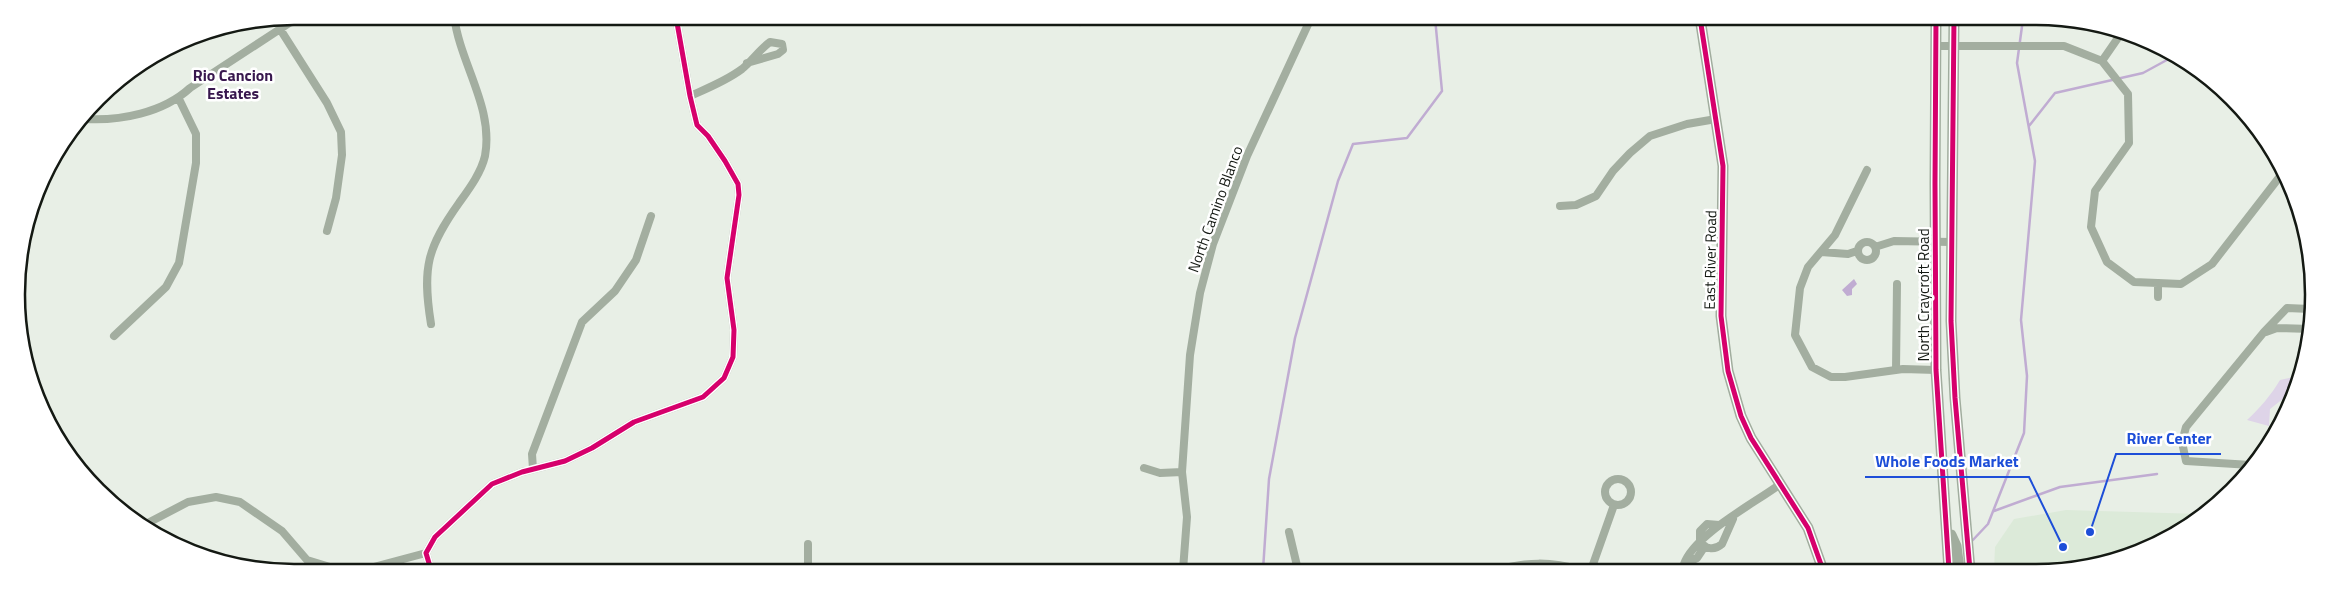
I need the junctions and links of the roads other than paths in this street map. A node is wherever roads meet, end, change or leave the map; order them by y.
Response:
1 (455, 25) edge
2 (677, 25) edge
3 (1308, 25) edge
4 (1701, 25) edge
5 (1936, 25) edge
6 (1954, 25) edge
7 (285, 26) edge
8 (280, 29) junction
9 (2118, 38) edge
10 (1936, 46) junction
11 (1954, 46) junction
12 (2102, 61) junction
13 (747, 63) dead end
14 (690, 96) junction
15 (179, 99) junction
16 (91, 119) edge
17 (1716, 119) junction
18 (1867, 170) dead end
19 (2278, 178) edge
20 (1560, 206) dead end
21 (651, 216) dead end
22 (327, 231) dead end
23 (1935, 241) junction
24 (1951, 242) junction
25 (1875, 247) junction
26 (1857, 251) junction
27 (1821, 252) junction
28 (1897, 284) dead end
29 (2158, 284) junction
30 (2158, 297) dead end
31 (2304, 308) edge
32 (431, 324) dead end
33 (2303, 329) edge
34 (2264, 332) junction
35 (114, 336) dead end
36 (1896, 370) junction
37 (1936, 370) junction
38 (1940, 432) junction
39 (2244, 465) edge
40 (1144, 468) dead end
41 (533, 469) junction
42 (1182, 472) junction
43 (1779, 486) junction
44 (1964, 494) junction
45 (1614, 504) dead end
46 (1734, 517) junction
47 (150, 522) edge
48 (1289, 532) dead end
49 (808, 544) dead end
50 (1702, 544) junction
51 (1952, 550) junction
52 (426, 553) junction
53 (321, 564) edge
54 (385, 564) edge
55 (429, 564) edge
56 (808, 564) edge
57 (1183, 564) edge
58 (1297, 564) edge
59 (1524, 564) edge
60 (1555, 564) edge
61 (1593, 564) edge
62 (1688, 564) edge
63 (1822, 564) edge
64 (1950, 564) edge
65 (1957, 564) edge
66 (1970, 564) edge

1 - 32 street
2 - 14 street
3 - 42 street, North Camino Blanco
4 - 17 main road, East River Road
5 - 10 main road, North Craycroft Road
6 - 11 main road, North Craycroft Road
7 - 8 street
8 - 15 street
8 - 22 street
9 - 12 street
10 - 11 street
10 - 23 main road, North Craycroft Road
11 - 12 street
11 - 24 main road, North Craycroft Road
12 - 29 street
13 - 14 street
14 - 41 street
15 - 16 street
15 - 35 street
17 - 20 street
17 - 43 main road, East River Road
18 - 27 street
19 - 29 street
21 - 41 street
23 - 24 street
23 - 25 street
23 - 37 main road, North Craycroft Road
24 - 44 main road, North Craycroft Road
25 - 26 street
25 - 26 street
26 - 27 street
27 - 36 street
28 - 36 street
29 - 30 street
31 - 34 street
33 - 34 street
34 - 39 street
36 - 37 street
37 - 38 main road, North Craycroft Road
38 - 44 main road
38 - 51 main road, North Craycroft Road
40 - 42 street
41 - 52 street
42 - 57 street, North Camino Blanco
43 - 46 street
43 - 63 main road, East River Road
44 - 66 main road, North Craycroft Road
45 - 61 street
46 - 50 street
46 - 50 street
47 - 53 street
48 - 58 street
49 - 56 street
50 - 62 street
51 - 64 main road, North Craycroft Road
51 - 65 main road
52 - 54 street
52 - 55 street
59 - 60 street

